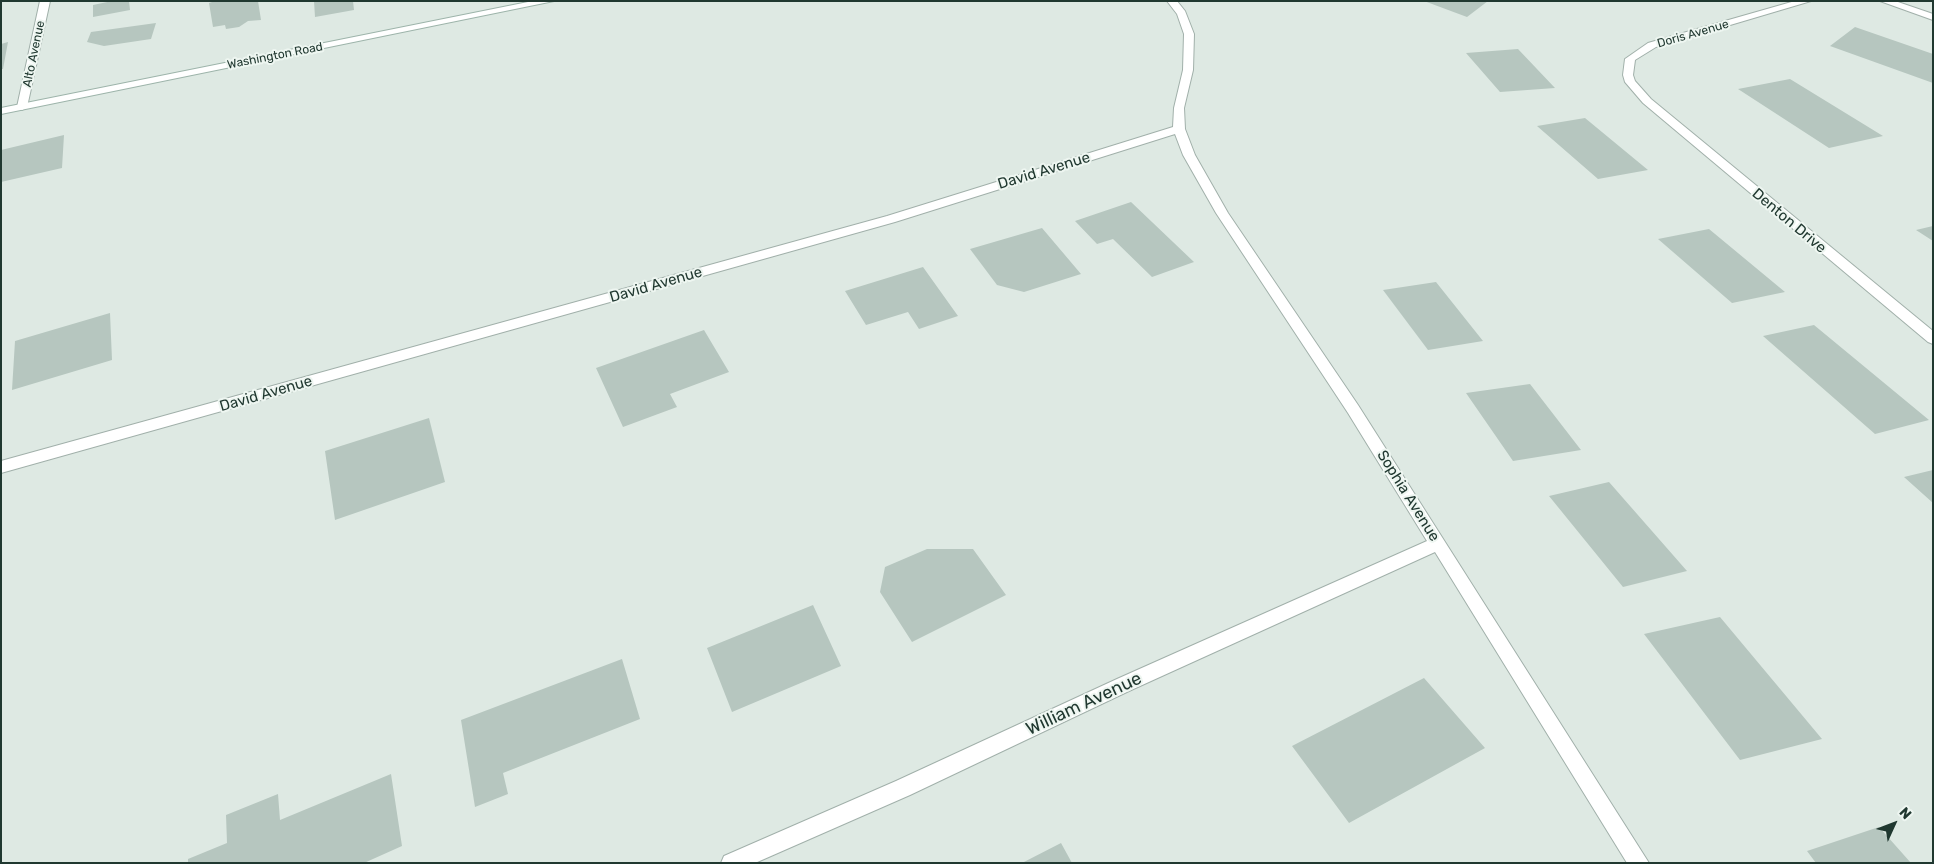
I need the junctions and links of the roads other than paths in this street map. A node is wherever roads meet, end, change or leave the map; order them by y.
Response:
1 (45, 1) edge
2 (549, 1) edge
3 (1172, 1) edge
4 (1806, 1) edge
5 (1885, 1) edge
6 (1933, 17) edge
7 (1647, 101) joint
8 (22, 107) junction
9 (1, 111) edge
10 (1179, 129) junction
11 (1933, 339) edge
12 (1, 467) edge
13 (1437, 544) junction
14 (731, 863) edge
15 (1639, 863) edge

1 - 8 street, Alto Avenue
2 - 8 street, Washington Road
3 - 10 street
4 - 7 street, Doris Avenue
5 - 6 street
7 - 11 street, Denton Drive
8 - 9 street, Washington Road
10 - 12 street, David Avenue
10 - 13 street, Sophia Avenue
13 - 14 street, William Avenue
13 - 15 street, Sophia Avenue

